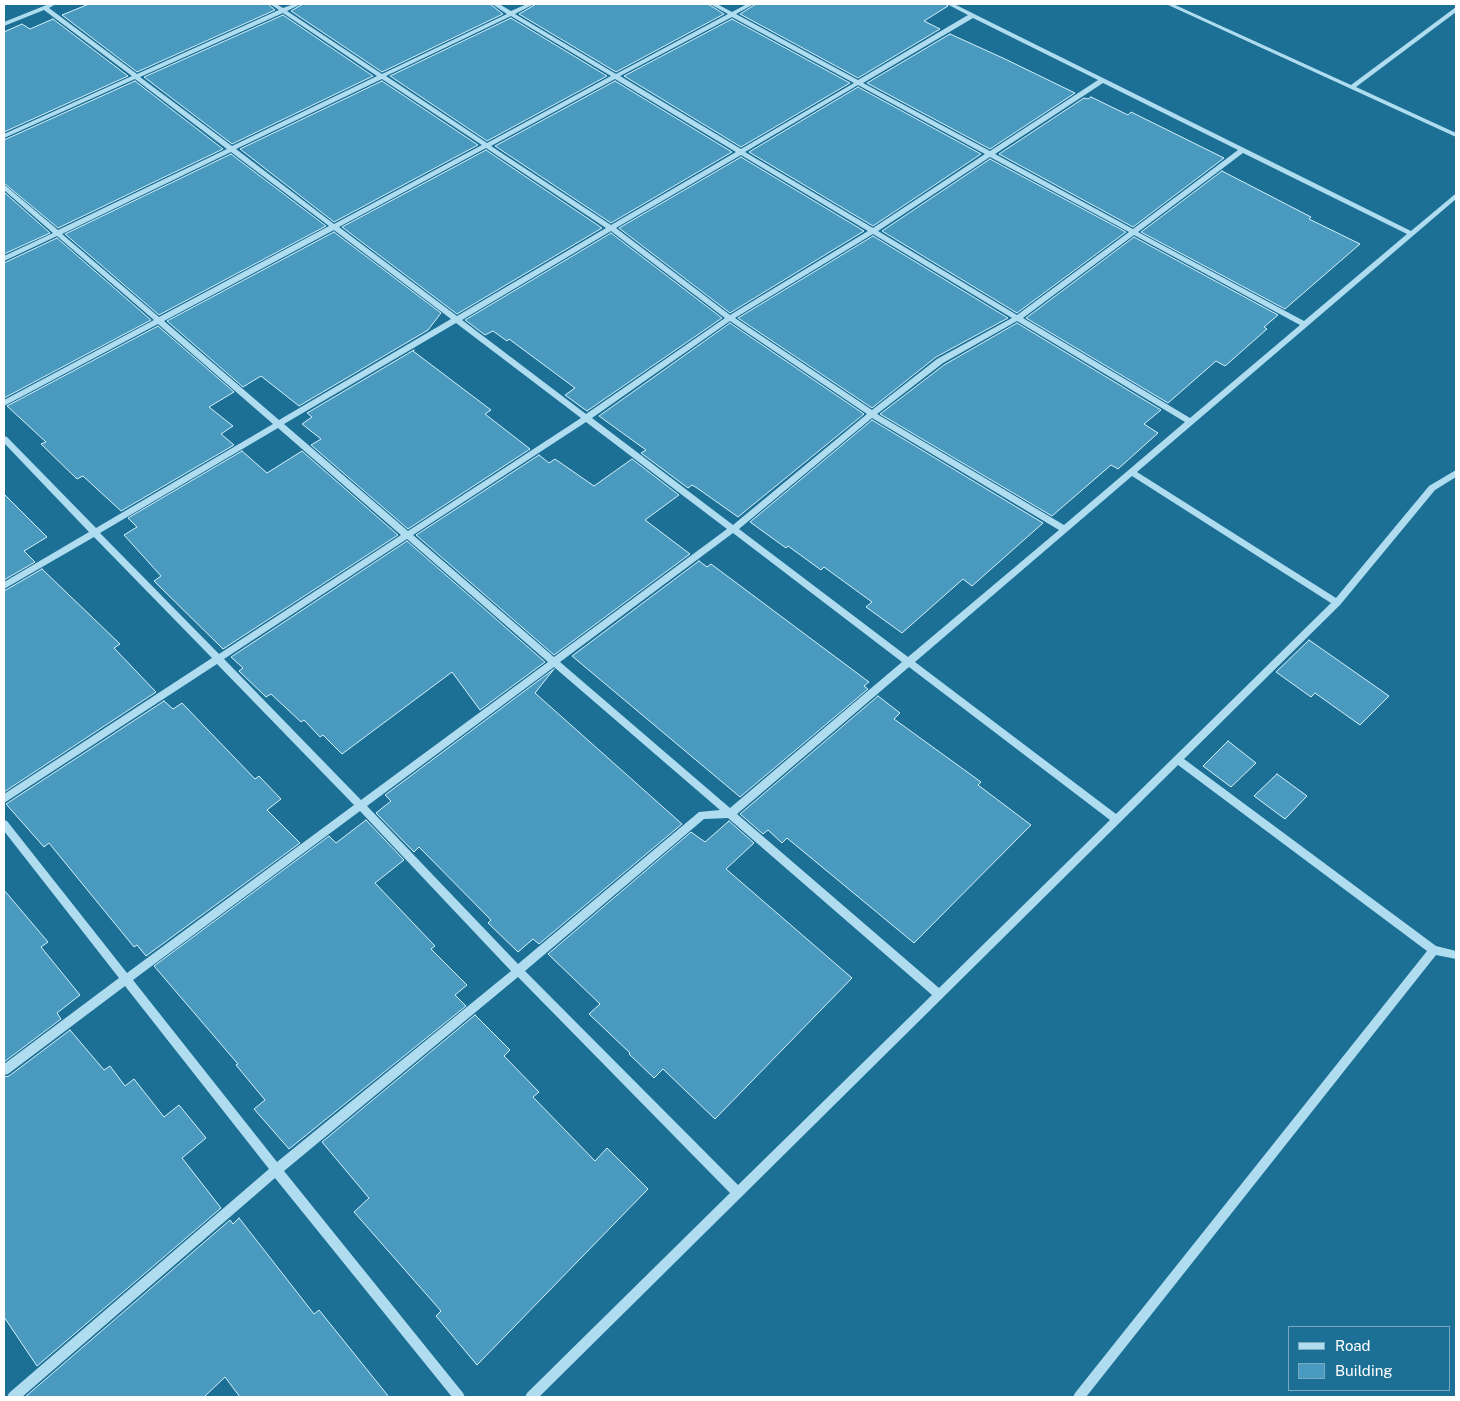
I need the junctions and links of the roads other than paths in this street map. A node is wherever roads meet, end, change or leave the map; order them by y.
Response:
1 (52, 4) edge
2 (273, 4) edge
3 (298, 4) edge
4 (495, 4) edge
5 (530, 4) edge
6 (712, 4) edge
7 (751, 4) edge
8 (950, 4) edge
9 (1169, 4) edge
10 (1178, 5) edge
11 (44, 7) junction
12 (1456, 9) edge
13 (283, 11) junction
14 (511, 13) junction
15 (732, 14) junction
16 (973, 15) junction
17 (4, 24) edge
18 (136, 76) junction
19 (382, 76) junction
20 (615, 76) junction
21 (1103, 80) junction
22 (858, 83) junction
23 (1352, 87) junction
24 (1456, 135) edge
25 (4, 136) edge
26 (486, 145) junction
27 (231, 149) junction
28 (1243, 150) junction
29 (741, 152) junction
30 (990, 154) junction
31 (4, 187) edge
32 (1456, 196) edge
33 (334, 226) junction
34 (611, 228) junction
35 (873, 231) junction
36 (1133, 232) junction
37 (57, 233) junction
38 (1411, 234) junction
39 (4, 259) edge
40 (730, 318) junction
41 (1018, 318) junction
42 (456, 319) junction
43 (158, 320) junction
44 (1305, 325) junction
45 (4, 403) edge
46 (872, 414) junction
47 (586, 418) junction
48 (1190, 422) junction
49 (278, 424) junction
50 (4, 439) edge
51 (1131, 472) junction
52 (1456, 473) edge
53 (733, 529) junction
54 (1064, 529) junction
55 (94, 532) junction
56 (407, 535) junction
57 (4, 586) edge
58 (1337, 604) junction
59 (218, 659) junction
60 (554, 662) junction
61 (908, 662) junction
62 (1178, 760) junction
63 (4, 799) edge
64 (360, 805) junction
65 (730, 814) junction
66 (1117, 820) junction
67 (4, 824) edge
68 (1434, 950) junction
69 (1456, 955) edge
70 (518, 971) junction
71 (127, 979) junction
72 (940, 995) junction
73 (4, 1070) edge
74 (276, 1170) junction
75 (738, 1193) junction
76 (13, 1397) edge
77 (459, 1397) edge
78 (531, 1397) edge
79 (1079, 1397) edge

1 - 11 street
2 - 13 street
3 - 13 street
4 - 14 street
5 - 14 street
6 - 15 street
7 - 15 street
8 - 16 street
9 - 10 street
10 - 23 street
11 - 17 street
11 - 18 street
12 - 23 street
13 - 18 street
13 - 19 street
14 - 19 street
14 - 20 street
15 - 20 street
15 - 22 street
16 - 21 street
16 - 22 street
18 - 25 street
18 - 27 street
19 - 26 street
19 - 27 street
20 - 26 street
20 - 29 street
21 - 28 street
21 - 30 street
22 - 29 street
22 - 30 street
23 - 24 street
26 - 33 street
26 - 34 street
27 - 33 street
27 - 37 street
28 - 36 street
28 - 38 street
29 - 34 street
29 - 35 street
30 - 35 street
30 - 36 street
31 - 37 street
32 - 38 street
33 - 42 street
33 - 43 street
34 - 40 street
34 - 42 street
35 - 40 street
35 - 41 street
36 - 41 street
36 - 44 street
37 - 39 street
37 - 43 street
38 - 44 street
40 - 46 street
40 - 47 street
41 - 46 street
41 - 48 street
42 - 47 street
42 - 49 street
43 - 45 street
43 - 49 street
44 - 48 street
46 - 53 street
46 - 54 street
47 - 53 street
47 - 56 street
48 - 51 street
49 - 55 street
49 - 56 street
50 - 55 street
51 - 54 street
51 - 58 street
52 - 58 street
53 - 60 street
53 - 61 street
54 - 61 street
55 - 57 street
55 - 59 street
56 - 59 street
56 - 60 street
58 - 62 street
59 - 63 street
59 - 64 street
60 - 64 street
60 - 65 street
61 - 65 street
61 - 66 street
62 - 66 street
62 - 68 street
64 - 70 street
64 - 71 street
65 - 70 street
65 - 72 street
66 - 72 street
67 - 71 street
68 - 69 street
68 - 79 street
70 - 74 street
70 - 75 street
71 - 73 street
71 - 74 street
72 - 75 street
74 - 76 street
74 - 77 street
75 - 78 street

